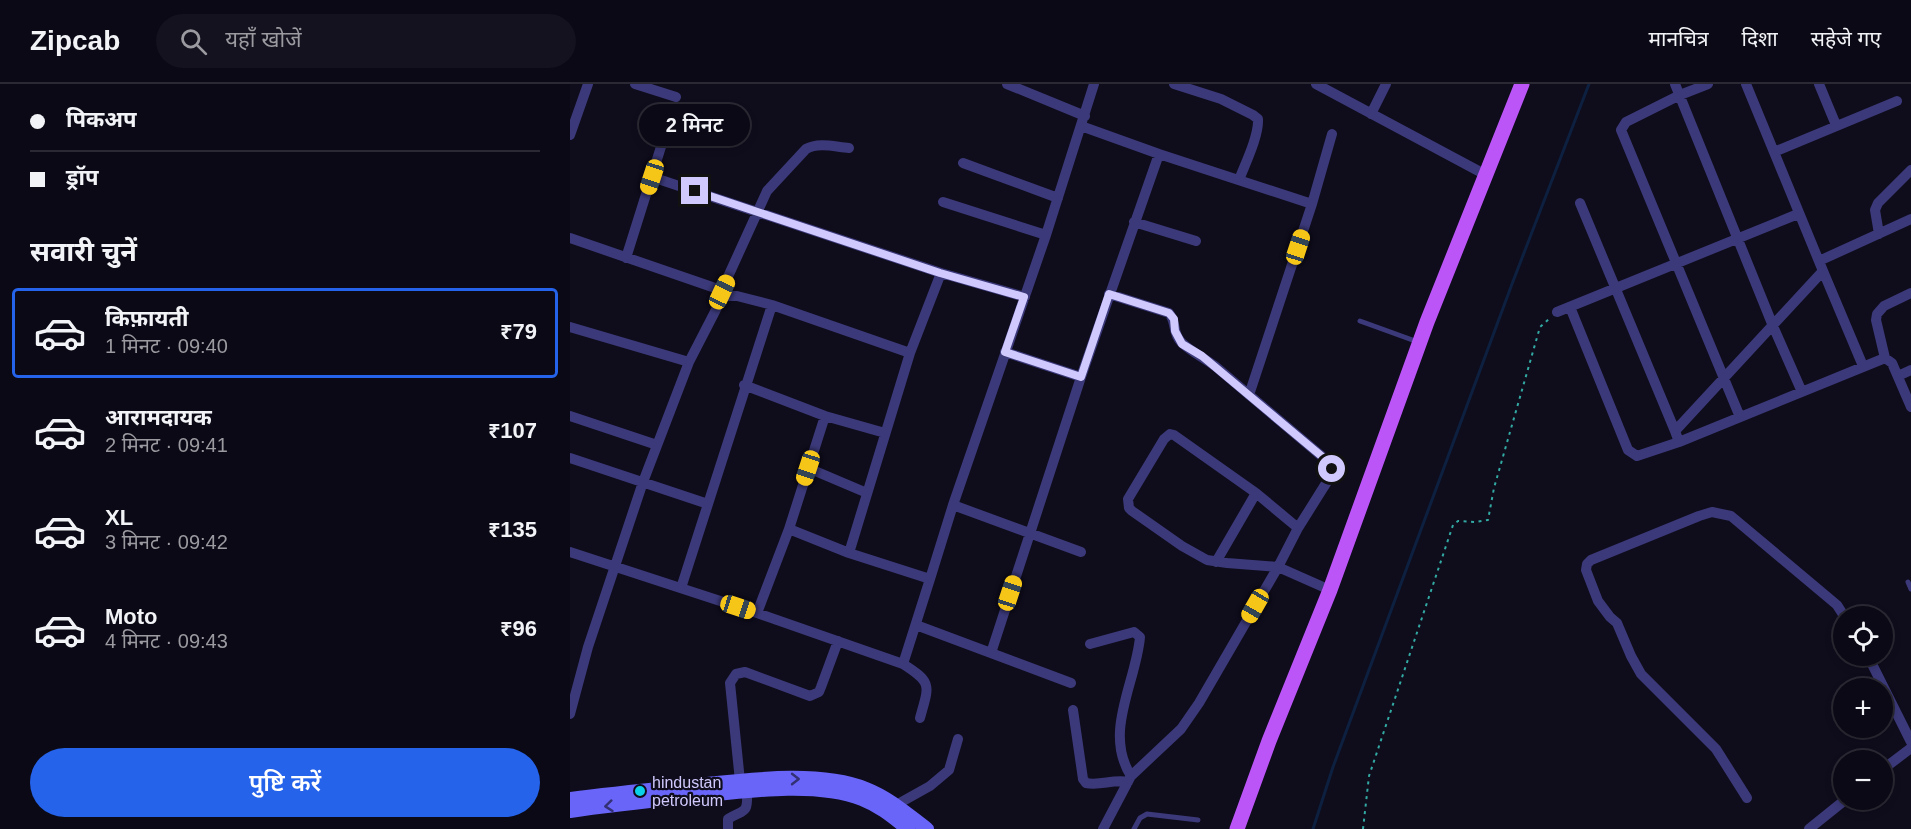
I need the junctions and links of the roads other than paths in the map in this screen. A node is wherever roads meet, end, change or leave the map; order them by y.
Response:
1 (588, 84) edge
2 (635, 84) edge
3 (1007, 84) edge
4 (1094, 84) edge
5 (1174, 84) edge
6 (1316, 84) edge
7 (1386, 84) edge
8 (1522, 84) edge
9 (1675, 84) edge
10 (1708, 84) edge
11 (1746, 84) edge
12 (1818, 84) edge
13 (1680, 95) junction
14 (676, 97) dead end
15 (1897, 101) dead end
16 (1371, 114) junction
17 (1083, 121) junction
18 (1836, 125) junction
19 (665, 134) dead end
20 (1332, 134) dead end
21 (570, 135) edge
22 (849, 148) dead end
23 (1774, 152) junction
24 (1159, 154) junction
25 (963, 163) dead end
26 (1911, 170) edge
27 (1486, 175) junction
28 (652, 177) junction
29 (1239, 180) junction
30 (1058, 198) junction
31 (943, 202) dead end
32 (1580, 203) dead end
33 (1312, 204) junction
34 (759, 212) junction
35 (1798, 214) junction
36 (1911, 219) edge
37 (1134, 222) junction
38 (1879, 234) junction
39 (1046, 235) junction
40 (570, 238) edge
41 (1738, 238) junction
42 (1196, 241) dead end
43 (627, 258) junction
44 (1677, 264) junction
45 (1821, 266) junction
46 (940, 273) junction
47 (1617, 288) junction
48 (1911, 293) edge
49 (722, 294) junction
50 (1109, 294) junction
51 (1024, 297) junction
52 (772, 305) junction
53 (1570, 308) junction
54 (1557, 312) road end
55 (1360, 321) dead end
56 (1773, 326) junction
57 (570, 327) edge
58 (1419, 343) junction
59 (1005, 352) junction
60 (910, 353) junction
61 (1885, 358) junction
62 (689, 362) junction
63 (1863, 366) junction
64 (1911, 370) edge
65 (1898, 376) junction
66 (1081, 377) junction
67 (1725, 379) junction
68 (744, 385) junction
69 (1802, 392) junction
70 (1249, 395) junction
71 (1911, 407) edge
72 (570, 416) edge
73 (825, 416) junction
74 (1740, 417) junction
75 (1675, 431) junction
76 (885, 434) junction
77 (1679, 442) junction
78 (657, 445) junction
79 (570, 458) edge
80 (808, 468) junction
81 (643, 482) junction
82 (867, 493) junction
83 (1256, 493) junction
84 (708, 504) junction
85 (953, 505) junction
86 (1298, 528) junction
87 (789, 529) junction
88 (1029, 533) junction
89 (570, 552) edge
90 (1081, 552) dead end
91 (849, 553) junction
92 (1216, 562) junction
93 (613, 566) junction
94 (1278, 567) junction
95 (930, 579) junction
96 (1908, 582) dead end
97 (681, 588) junction
98 (1911, 589) edge
99 (1330, 590) junction
100 (1838, 606) edge
101 (757, 613) junction
102 (916, 625) junction
103 (838, 641) junction
104 (1090, 644) dead end
105 (990, 653) junction
106 (903, 664) junction
107 (1873, 666) edge
108 (1071, 682) dead end
109 (1073, 710) dead end
110 (570, 714) edge
111 (920, 718) dead end
112 (958, 739) dead end
113 (1911, 742) edge
114 (1911, 748) edge
115 (1893, 762) edge
116 (1130, 779) junction
117 (743, 786) junction
118 (1747, 798) dead end
119 (570, 799) edge
120 (1833, 810) edge
121 (570, 811) edge
122 (894, 818) edge
123 (1198, 820) dead end
124 (728, 829) edge
125 (908, 829) edge
126 (927, 829) edge
127 (1103, 829) edge
128 (1134, 829) edge
129 (1237, 829) edge
130 (1809, 829) edge

1 - 21 street
2 - 14 street
3 - 17 street
4 - 17 street
5 - 29 street
6 - 16 street
7 - 16 street
8 - 27 main road
9 - 13 street
10 - 13 street
11 - 23 street
12 - 18 street
13 - 41 street
13 - 44 street
15 - 18 street
16 - 27 street
17 - 24 street
17 - 30 street
18 - 23 street
19 - 28 street
20 - 33 street
22 - 34 street
23 - 35 street
24 - 29 street
24 - 37 street
25 - 30 street
26 - 38 street
27 - 58 main road
28 - 34 street
28 - 43 street
29 - 33 street
30 - 39 street
31 - 39 street
32 - 47 street
33 - 70 street
34 - 46 street
34 - 49 street
35 - 41 street
35 - 45 street
36 - 38 street
37 - 42 street
37 - 50 street
38 - 45 street
39 - 51 street
40 - 43 street
41 - 44 street
41 - 56 street
43 - 49 street
44 - 47 street
44 - 67 street
45 - 56 street
45 - 63 street
46 - 51 street
46 - 60 street
47 - 53 street
47 - 75 street
48 - 61 street
49 - 52 street
49 - 62 street
50 - 66 street
50 - 70 street
51 - 59 street
52 - 60 street
52 - 68 street
53 - 54 street
53 - 77 street
55 - 58 lane
56 - 67 street
56 - 69 street
57 - 62 street
58 - 99 main road
59 - 66 street
59 - 85 street
60 - 76 street
61 - 63 street
61 - 65 street
62 - 78 street
63 - 69 street
64 - 65 street
65 - 71 street
66 - 88 street
67 - 74 street
67 - 75 street
68 - 73 street
68 - 84 street
69 - 74 street
70 - 86 street
72 - 78 street
73 - 76 street
73 - 80 street
74 - 77 street
75 - 77 street
76 - 82 street
78 - 81 street
79 - 81 street
80 - 82 street
80 - 87 street
81 - 84 street
81 - 93 street
82 - 91 street
83 - 86 street
83 - 92 street
83 - 92 street
84 - 97 street
85 - 88 street
85 - 95 street
86 - 94 street
87 - 91 street
87 - 101 street
88 - 90 street
88 - 105 street
89 - 93 street
91 - 95 street
92 - 94 street
93 - 97 street
93 - 110 street
94 - 99 street
94 - 116 street
95 - 102 street
96 - 98 lane
97 - 101 street
99 - 129 main road
100 - 118 street
101 - 103 street
102 - 105 street
102 - 106 street
103 - 106 street
103 - 117 street
104 - 116 street
105 - 108 street
106 - 111 street
107 - 113 street
109 - 116 street
112 - 122 street
114 - 115 street
116 - 127 street
117 - 119 main road
117 -> 121 main road
117 - 122 main road
117 - 124 street
120 - 130 street
122 - 125 main road
122 - 126 main road
123 - 128 lane

